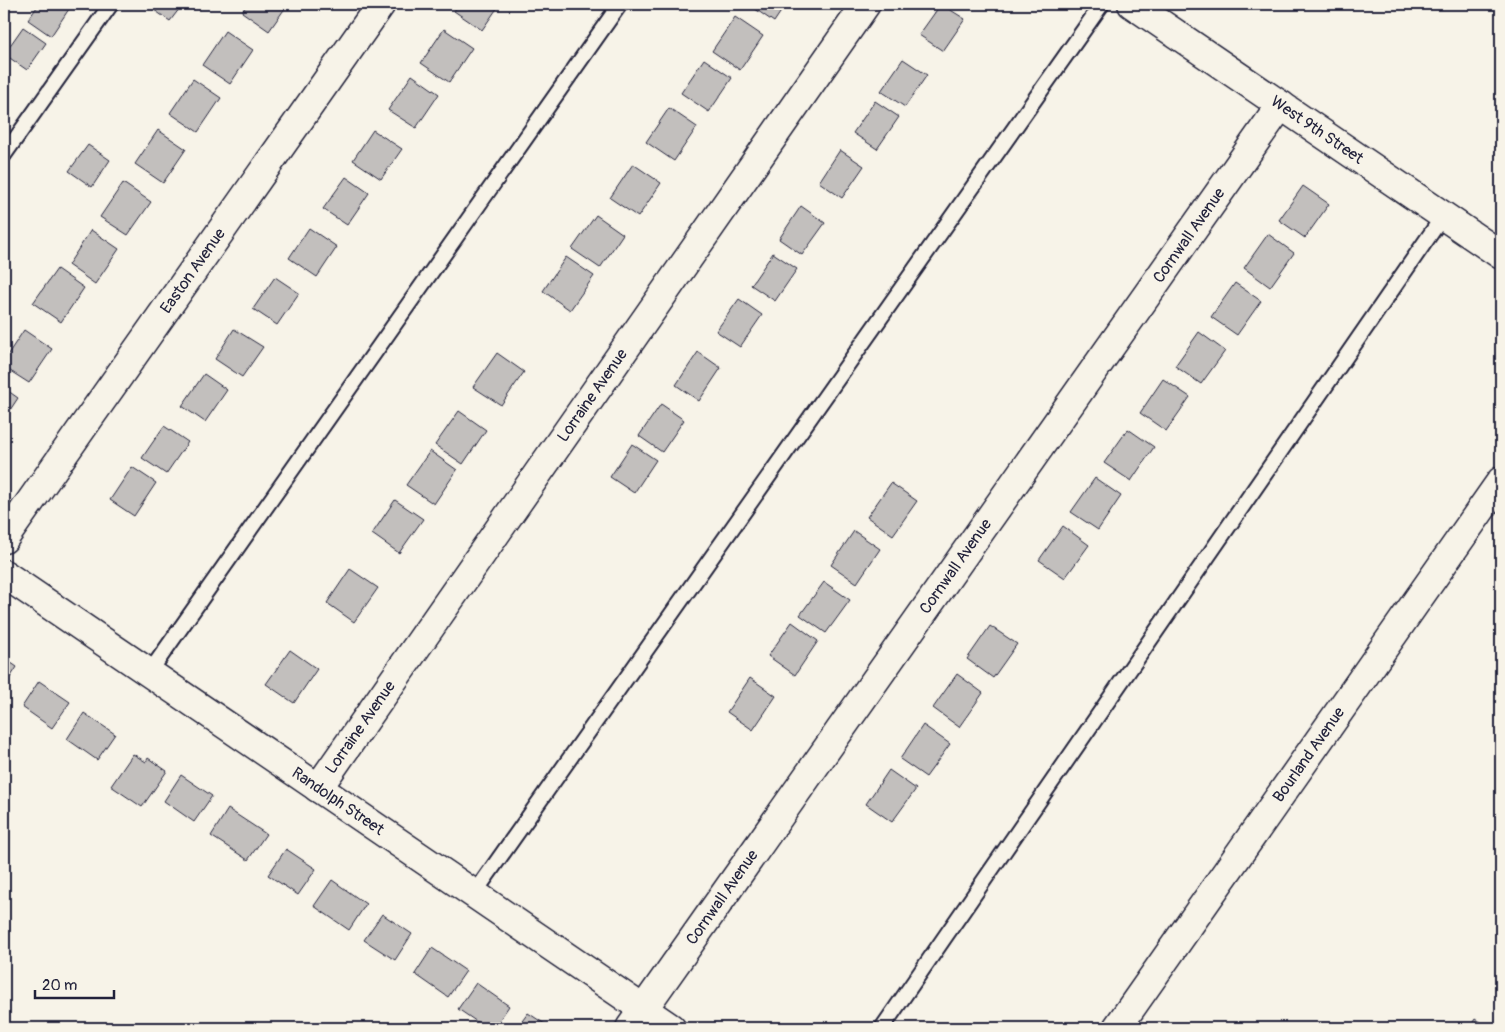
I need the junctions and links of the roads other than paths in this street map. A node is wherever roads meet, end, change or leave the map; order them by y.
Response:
1 (111, 4) edge
2 (381, 4) edge
3 (620, 4) edge
4 (866, 4) edge
5 (1102, 4) edge
6 (1132, 4) edge
7 (1281, 105) junction
8 (4, 155) edge
9 (1443, 216) junction
10 (1501, 255) edge
11 (1501, 481) edge
12 (4, 539) edge
13 (4, 574) edge
14 (149, 673) junction
15 (318, 788) junction
16 (474, 894) junction
17 (636, 1019) edge
18 (671, 1028) edge
19 (882, 1028) edge
20 (1117, 1028) edge

1 - 8 lane
2 - 12 street, Easton Avenue
3 - 14 lane
4 - 15 street, Lorraine Avenue
5 - 16 lane
6 - 7 street, West 9th Street
7 - 9 street, West 9th Street
7 - 17 street, Cornwall Avenue
9 - 10 street, West 9th Street
9 - 19 lane
11 - 20 street, Bourland Avenue
13 - 14 street, Randolph Street
14 - 15 street, Randolph Street
15 - 16 street, Randolph Street
16 - 17 street, Randolph Street
17 - 18 street, Randolph Street

